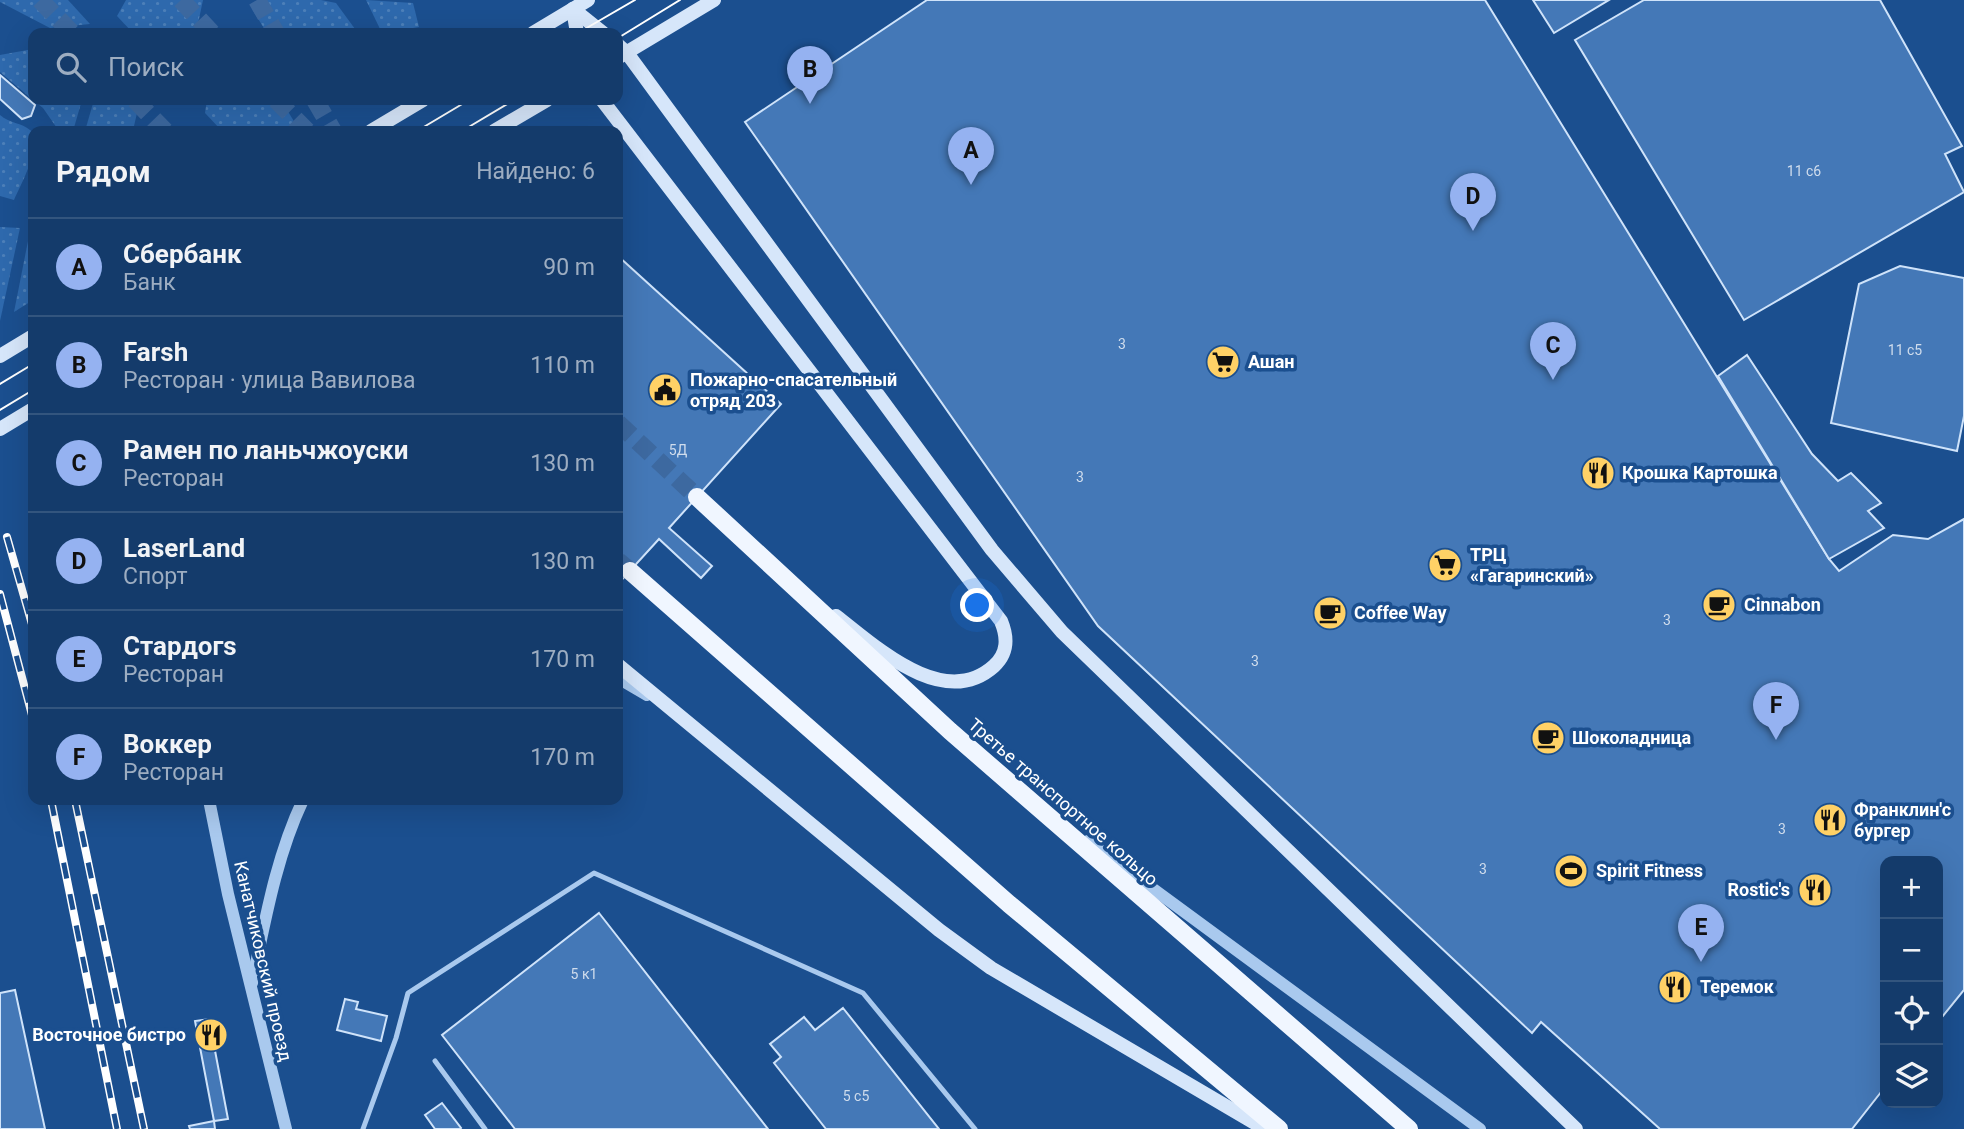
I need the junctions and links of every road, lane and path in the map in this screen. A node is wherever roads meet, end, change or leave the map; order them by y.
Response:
1 (588, 0) edge
2 (714, 0) edge
3 (573, 9) junction
4 (541, 28) edge
5 (576, 28) edge
6 (597, 28) edge
7 (623, 51) edge
8 (623, 55) edge
9 (415, 105) edge
10 (538, 105) edge
11 (606, 105) edge
12 (379, 126) edge
13 (503, 126) edge
14 (622, 126) edge
15 (623, 127) edge
16 (28, 339) edge
17 (0, 356) edge
18 (28, 413) edge
19 (0, 429) edge
20 (697, 497) tunnel mouth
21 (630, 571) tunnel mouth
22 (782, 575) junction
23 (623, 669) edge
24 (623, 681) edge
25 (683, 718) junction
26 (1004, 779) junction
27 (210, 805) edge
28 (301, 805) edge
29 (251, 987) junction
30 (435, 1061) dead end
31 (286, 1129) edge
32 (363, 1129) edge
33 (485, 1129) edge
34 (975, 1129) edge
35 (1265, 1129) edge
36 (1279, 1129) edge
37 (1409, 1129) edge
38 (1479, 1129) edge
39 (1576, 1129) edge

1 - 3 main road
2 - 7 main road
3 - 4 main road
3 - 5 main road
3 - 6 main road
8 - 39 main road
9 - 12 main road
10 - 13 main road
11 - 14 main road
15 - 22 main road
16 - 17 main road
18 - 19 main road
20 - 22 main road, Третье транспортное кольцо
21 - 36 main road
22 - 26 main road, Третье транспортное кольцо
23 - 25 main road
24 - 25 street
25 - 35 main road
26 - 37 main road, Третье транспортное кольцо
26 - 38 street
27 - 29 street, Канатчиковский проезд
28 - 29 street
29 - 31 street, Канатчиковский проезд
30 - 33 lane
32 - 34 lane

